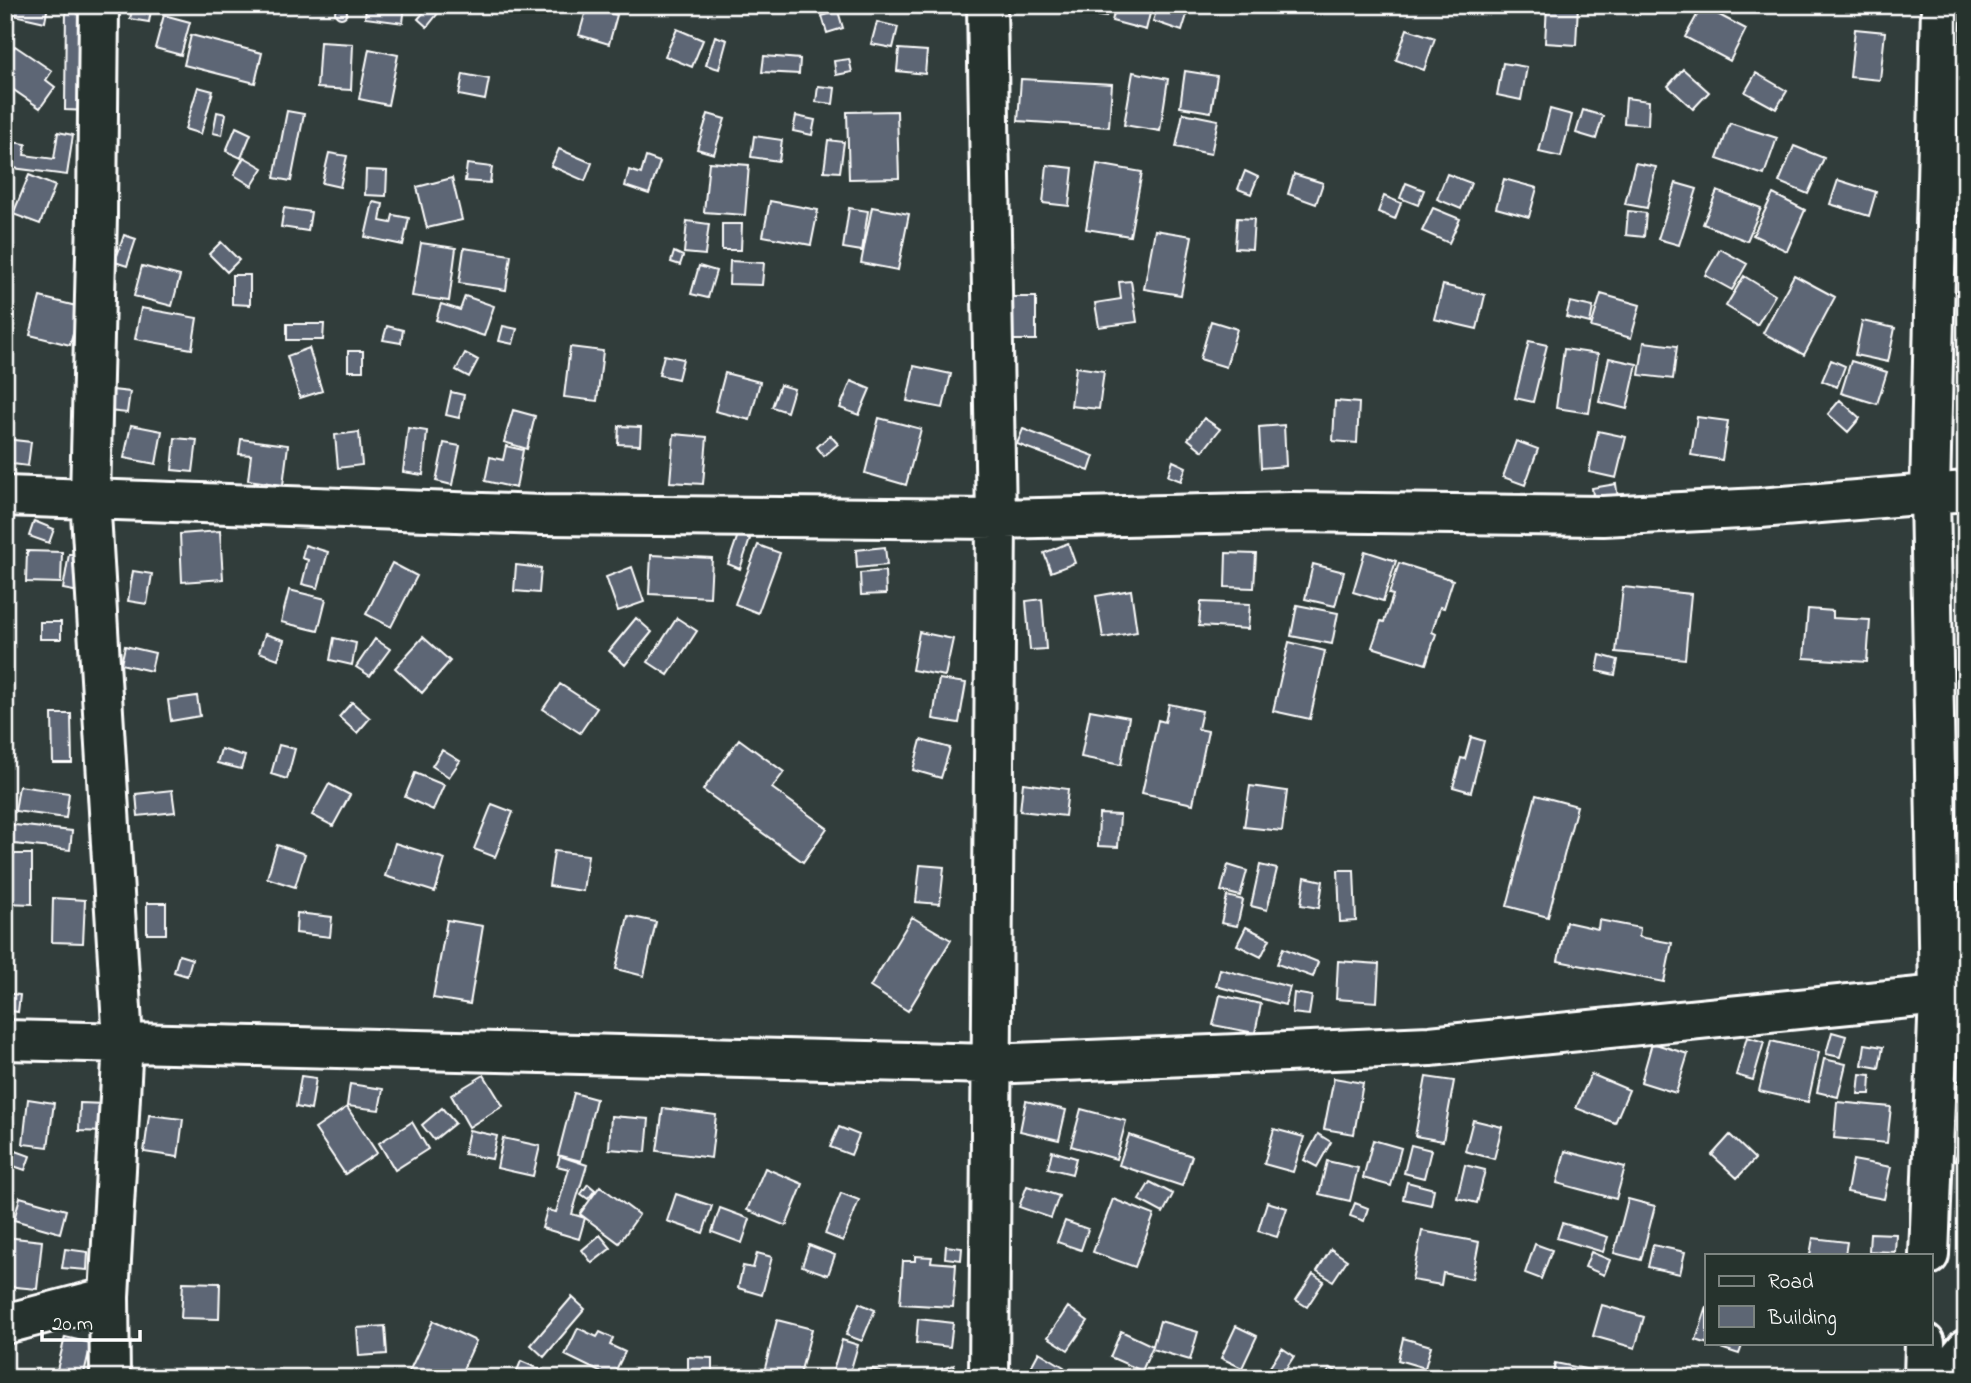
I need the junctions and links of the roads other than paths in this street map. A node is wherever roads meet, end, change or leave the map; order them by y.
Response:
1 (99, 5) edge
2 (987, 5) edge
3 (1941, 5) edge
4 (1948, 493) edge
5 (5, 496) edge
6 (90, 497) junction
7 (996, 519) junction
8 (1952, 997) edge
9 (5, 1040) edge
10 (123, 1042) junction
11 (992, 1064) junction
12 (1928, 1254) edge
13 (109, 1297) junction
14 (5, 1324) edge
15 (1925, 1344) edge
16 (1966, 1349) edge
17 (110, 1378) edge
18 (989, 1378) edge
19 (1924, 1378) edge
20 (1942, 1378) edge

1 - 6 street
2 - 7 street
3 - 4 street
4 - 7 street
4 - 8 street
5 - 6 street
6 - 7 street
6 - 10 street
7 - 11 street
8 - 11 street
8 - 12 street
9 - 10 street
10 - 11 street
10 - 13 street
11 - 18 street
13 - 14 street
13 - 17 street
15 - 19 street
16 - 20 street

